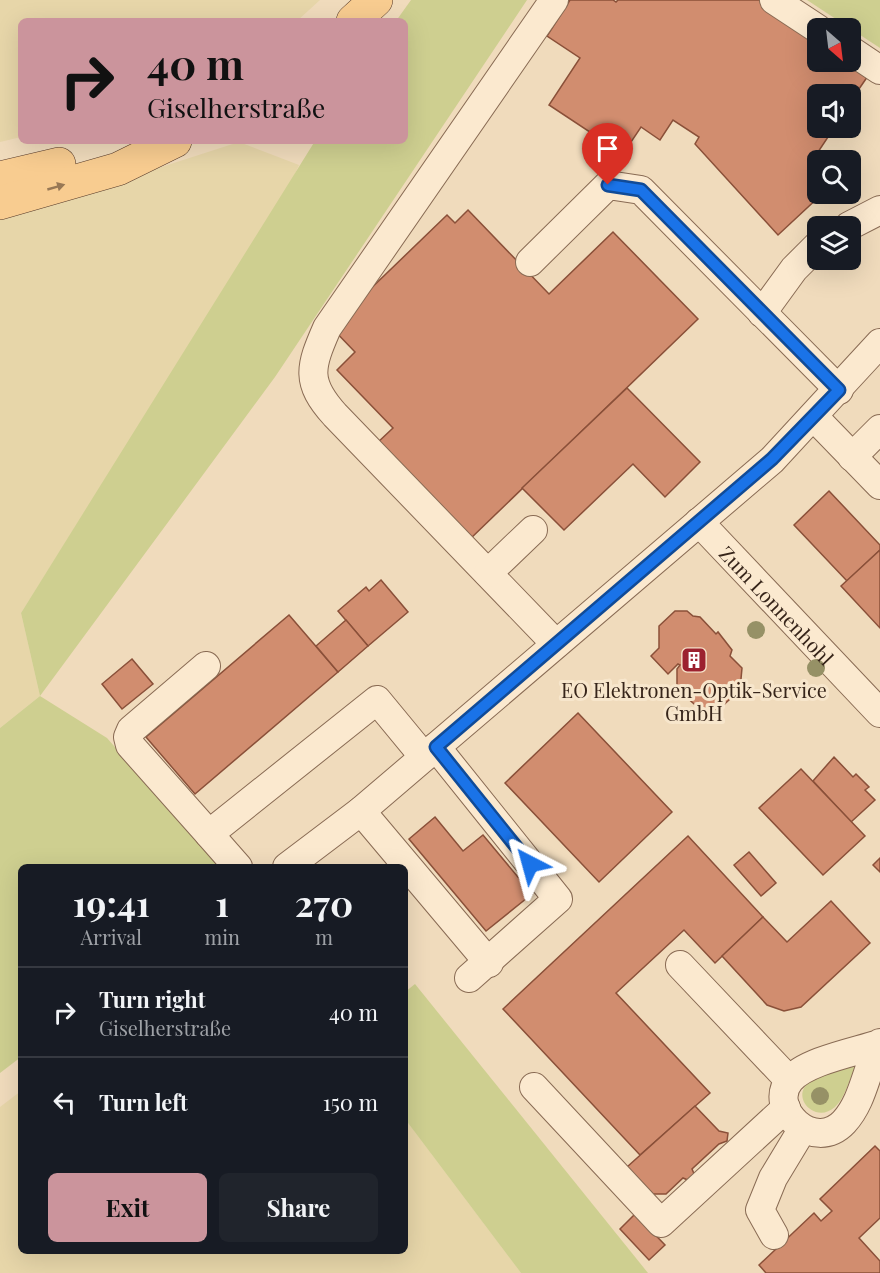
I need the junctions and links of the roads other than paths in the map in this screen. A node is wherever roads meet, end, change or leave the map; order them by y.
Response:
1 (376, 0) edge
2 (554, 0) edge
3 (774, 0) edge
4 (356, 18) edge
5 (807, 22) edge
6 (861, 57) edge
7 (880, 70) edge
8 (129, 144) edge
9 (169, 144) edge
10 (0, 178) edge
11 (0, 203) edge
12 (880, 210) edge
13 (861, 220) edge
14 (807, 256) edge
15 (530, 262) dead end
16 (762, 312) junction
17 (880, 343) edge
18 (839, 390) junction
19 (814, 417) junction
20 (880, 429) edge
21 (852, 457) junction
22 (880, 485) edge
23 (699, 522) junction
24 (533, 530) dead end
25 (488, 573) junction
26 (556, 644) junction
27 (206, 666) dead end
28 (880, 713) edge
29 (430, 752) junction
30 (361, 811) junction
31 (209, 834) junction
32 (235, 864) edge
33 (291, 864) edge
34 (400, 864) edge
35 (408, 875) edge
36 (680, 965) dead end
37 (880, 1044) edge
38 (534, 1087) dead end
39 (792, 1106) junction
40 (774, 1234) dead end

1 - 4 main road
2 - 25 street
3 - 5 street
6 - 7 street
8 - 10 main road
11 -> 9 main road
12 - 13 street
14 - 16 street
15 - 16 street
16 - 18 street
17 - 18 street
18 - 19 street
19 - 21 street
19 - 23 street
20 - 21 street
21 - 22 street
23 - 26 street
23 - 28 street, Zum Lonnenhohl
24 - 25 street
25 - 26 street
26 - 29 street
27 - 31 street
29 - 30 street
29 - 31 street
29 - 35 street
30 - 33 street
30 - 34 street
31 - 32 street
36 - 39 street
37 - 39 street
37 - 39 street
38 - 39 street
39 - 40 street

